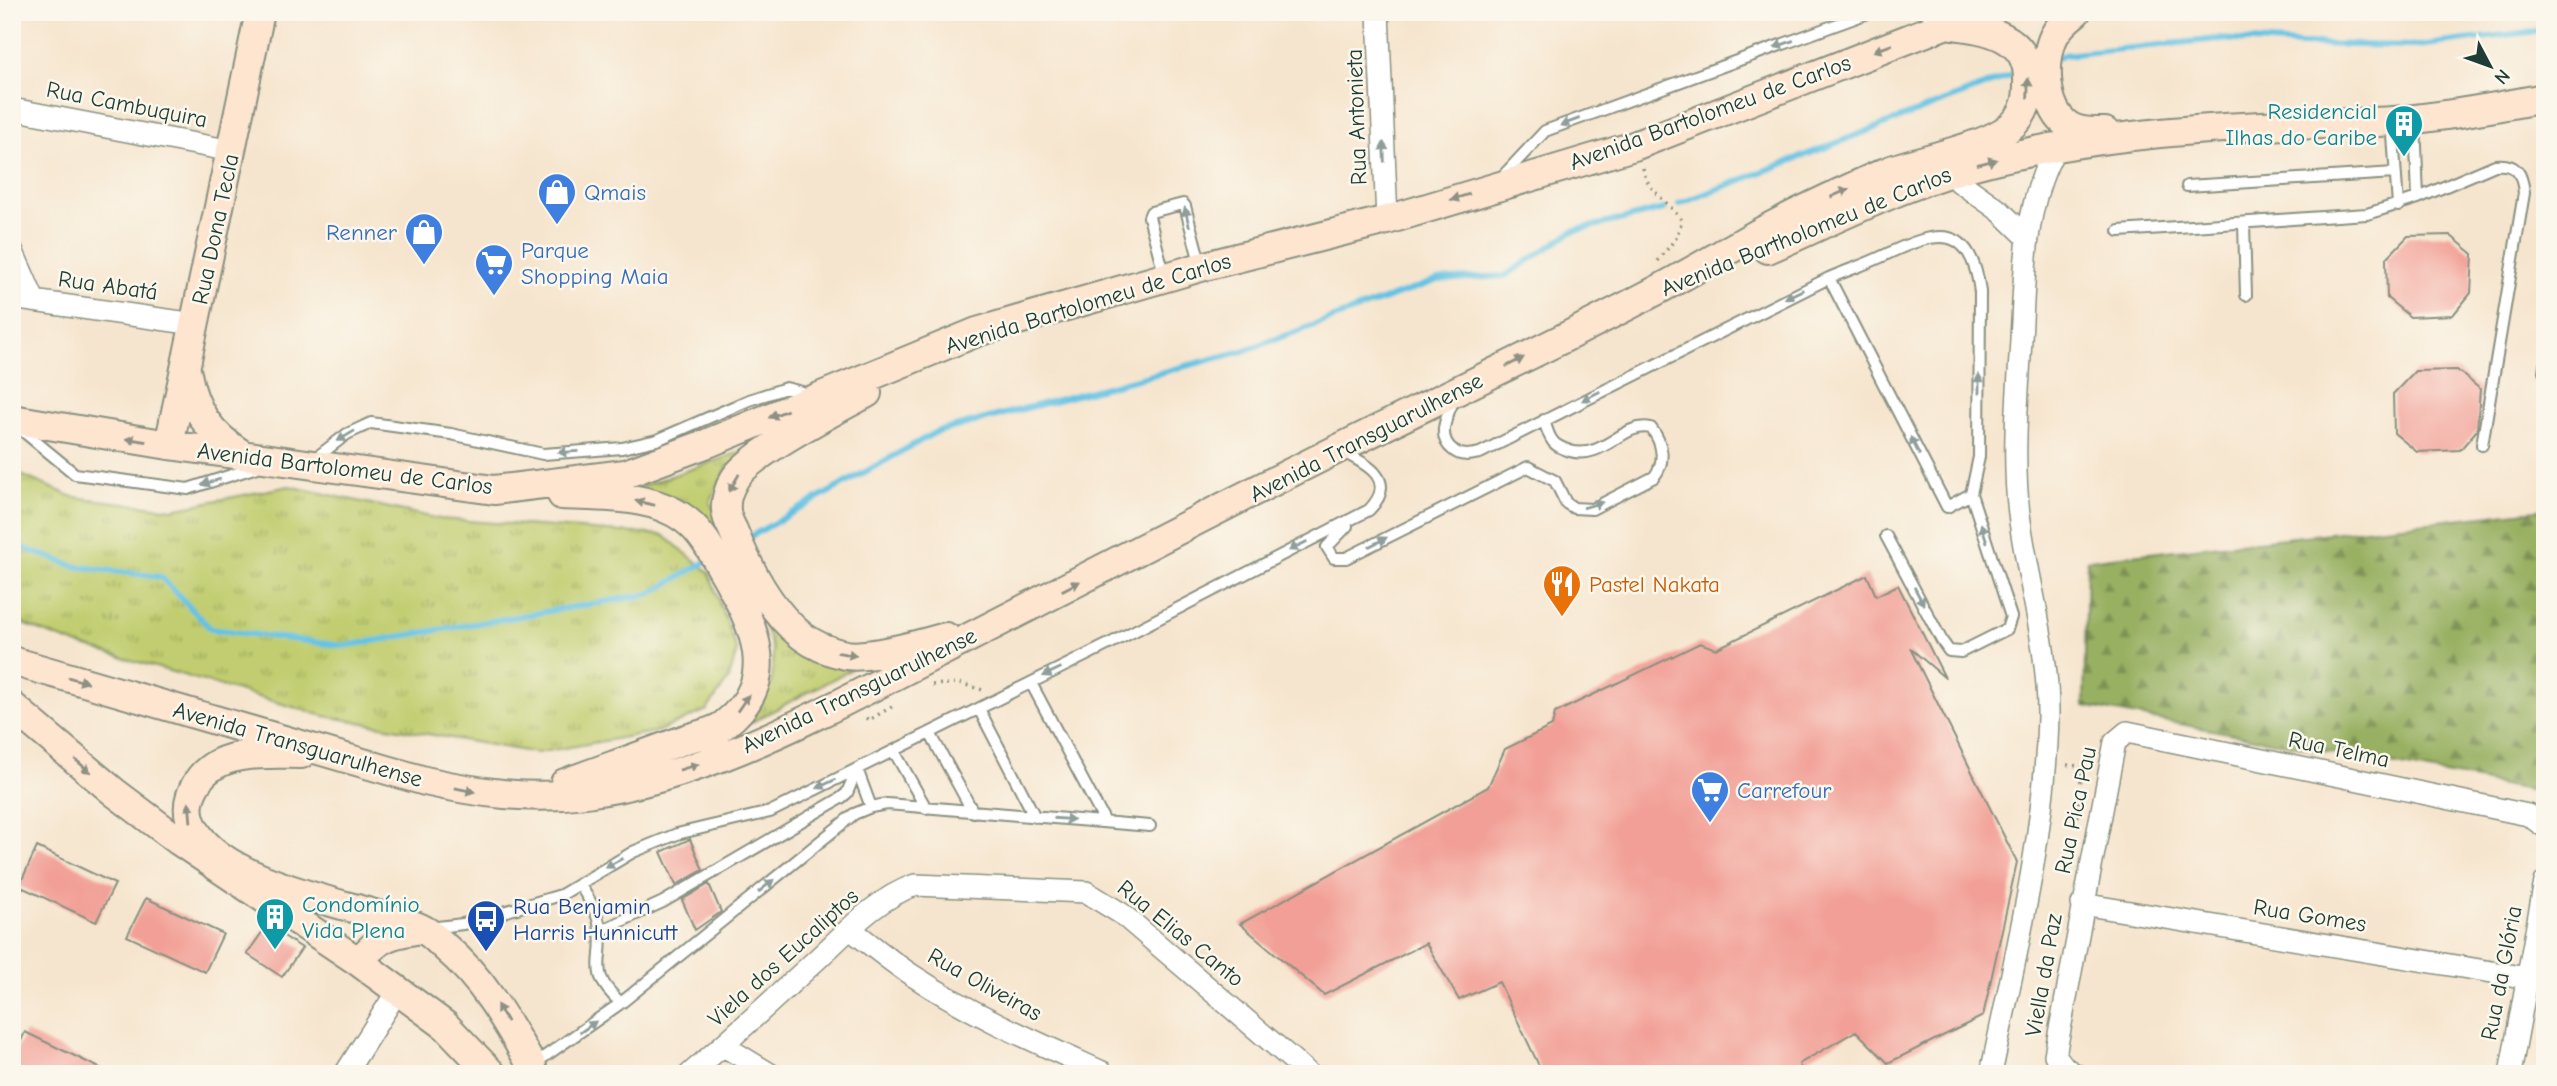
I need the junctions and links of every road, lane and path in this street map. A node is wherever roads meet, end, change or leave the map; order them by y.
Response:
1 (260, 12) edge
2 (1378, 12) edge
3 (1871, 12) edge
4 (1975, 12) edge
5 (2076, 12) edge
6 (1935, 18) edge
7 (2545, 98) edge
8 (12, 108) edge
9 (2403, 120) junction
10 (2147, 134) junction
11 (1634, 146) junction
12 (2056, 148) junction
13 (232, 151) junction
14 (1947, 173) junction
15 (2395, 173) junction
16 (2187, 186) dead end
17 (1492, 188) junction
18 (2418, 198) junction
19 (2398, 206) junction
20 (1387, 220) junction
21 (2244, 223) junction
22 (2119, 231) dead end
23 (2028, 238) junction
24 (12, 250) edge
25 (1657, 262) dead end
26 (1201, 267) junction
27 (1165, 277) junction
28 (1829, 278) junction
29 (1651, 294) junction
30 (2246, 295) dead end
31 (23, 299) edge
32 (195, 324) junction
33 (977, 332) junction
34 (186, 368) junction
35 (1458, 391) junction
36 (820, 397) junction
37 (1544, 420) junction
38 (12, 421) edge
39 (169, 445) junction
40 (2482, 445) dead end
41 (1338, 449) junction
42 (244, 456) junction
43 (276, 460) junction
44 (308, 464) junction
45 (494, 490) junction
46 (1971, 494) junction
47 (1369, 509) junction
48 (1886, 536) dead end
49 (1038, 603) junction
50 (12, 661) edge
51 (1031, 682) junction
52 (928, 684) dead end
53 (982, 690) dead end
54 (12, 706) edge
55 (979, 709) junction
56 (2127, 732) joint
57 (930, 733) junction
58 (894, 751) junction
59 (328, 754) junction
60 (2044, 764) junction
61 (857, 769) junction
62 (527, 797) junction
63 (870, 807) junction
64 (926, 808) junction
65 (973, 812) junction
66 (1035, 817) junction
67 (1105, 822) junction
68 (2076, 824) dead end
69 (2542, 824) edge
70 (1150, 826) dead end
71 (2545, 882) edge
72 (579, 884) junction
73 (915, 885) joint
74 (2082, 904) junction
75 (424, 929) junction
76 (850, 929) junction
77 (600, 932) junction
78 (359, 962) junction
79 (2528, 978) junction
80 (398, 990) junction
81 (621, 1003) junction
82 (446, 1026) junction
83 (724, 1046) junction
84 (532, 1070) edge
85 (1102, 1072) edge
86 (345, 1074) edge
87 (492, 1074) edge
88 (690, 1074) edge
89 (770, 1074) edge
90 (1309, 1074) edge
91 (1991, 1074) edge
92 (2075, 1074) edge
93 (2510, 1074) edge

1 - 13 main road, Rua Dona Tecla
20 -> 2 street, Rua Antonieta
3 -> 17 lane
4 - 6 main road
5 - 10 main road
6 -> 11 main road, Avenida Bartolomeu de Carlos
29 -> 6 main road
7 - 9 main road, Avenida Bartholomeu de Carlos
8 - 13 street, Rua Cambuquira
9 - 10 main road, Avenida Bartholomeu de Carlos
9 - 15 lane
9 - 18 lane
10 - 12 main road, Avenida Bartholomeu de Carlos
11 - 17 main road, Avenida Bartolomeu de Carlos
11 - 25 path
14 -> 12 main road, Avenida Bartholomeu de Carlos
12 - 23 street
13 - 32 main road, Rua Dona Tecla
14 - 23 street
14 - 29 main road, Avenida Bartholomeu de Carlos
15 - 16 lane
15 - 19 lane
17 -> 20 main road, Avenida Bartolomeu de Carlos
18 - 19 lane
18 - 40 lane
19 - 21 lane
20 - 26 main road, Avenida Bartolomeu de Carlos
21 - 22 lane
21 - 30 lane
23 - 60 street
24 - 31 street
26 - 27 main road, Avenida Bartolomeu de Carlos
26 -> 27 lane
27 - 33 main road, Avenida Bartolomeu de Carlos
28 -> 37 lane
46 -> 28 lane
46 -> 28 lane
35 -> 29 main road, Avenida Transguarulhense
31 - 32 street, Rua Abatá
32 - 34 main road, Rua Dona Tecla
33 - 36 main road, Avenida Bartolomeu de Carlos
33 -> 49 main road
34 - 39 main road, Rua Dona Tecla
34 - 42 main road
35 - 37 lane
35 - 41 main road, Avenida Transguarulhense
36 -> 44 lane
36 -> 45 main road, Avenida Bartolomeu de Carlos
47 -> 37 lane
39 -> 38 main road, Avenida Bartolomeu de Carlos
43 -> 38 lane
39 - 42 main road, Avenida Bartolomeu de Carlos
41 - 47 lane
49 -> 41 main road, Avenida Transguarulhense
42 - 43 main road, Avenida Bartolomeu de Carlos
43 - 44 main road, Avenida Bartolomeu de Carlos
44 - 45 main road, Avenida Bartolomeu de Carlos
62 -> 45 main road
48 -> 46 lane
47 -> 51 lane
62 -> 49 main road, Avenida Transguarulhense
50 -> 59 main road, Avenida Transguarulhense
51 - 55 lane
51 - 67 lane
52 - 53 path
54 -> 78 main road
55 - 57 lane
55 - 66 lane
56 - 69 street, Rua Telma
56 - 74 street, Rua Pica Pau
57 - 58 lane
57 - 65 lane
58 - 61 lane
58 - 64 lane
59 -> 62 main road, Avenida Transguarulhense
75 -> 59 main road
60 - 68 path
60 - 91 street
61 - 63 lane
61 -> 72 lane
61 - 77 lane
63 - 64 lane
81 -> 63 lane
64 - 65 lane
65 - 66 lane
66 -> 67 lane
67 - 70 lane
71 - 79 street, Rua da Glória
72 - 75 lane
72 - 77 lane
73 - 76 street, Viela dos Eucaliptos
73 - 90 street, Rua Elias Canto
74 - 79 street, Rua Gomes
74 - 92 street, Viella da Paz
75 - 78 main road
84 -> 75 main road
76 - 83 street, Viela dos Eucaliptos
76 - 85 street, Rua Oliveiras
77 - 81 lane
78 - 80 main road
79 - 93 street, Rua da Glória
80 - 82 main road
80 - 86 street
84 -> 81 lane
82 - 84 main road
82 - 87 main road
83 - 88 street, Viela dos Eucaliptos
83 - 89 street

